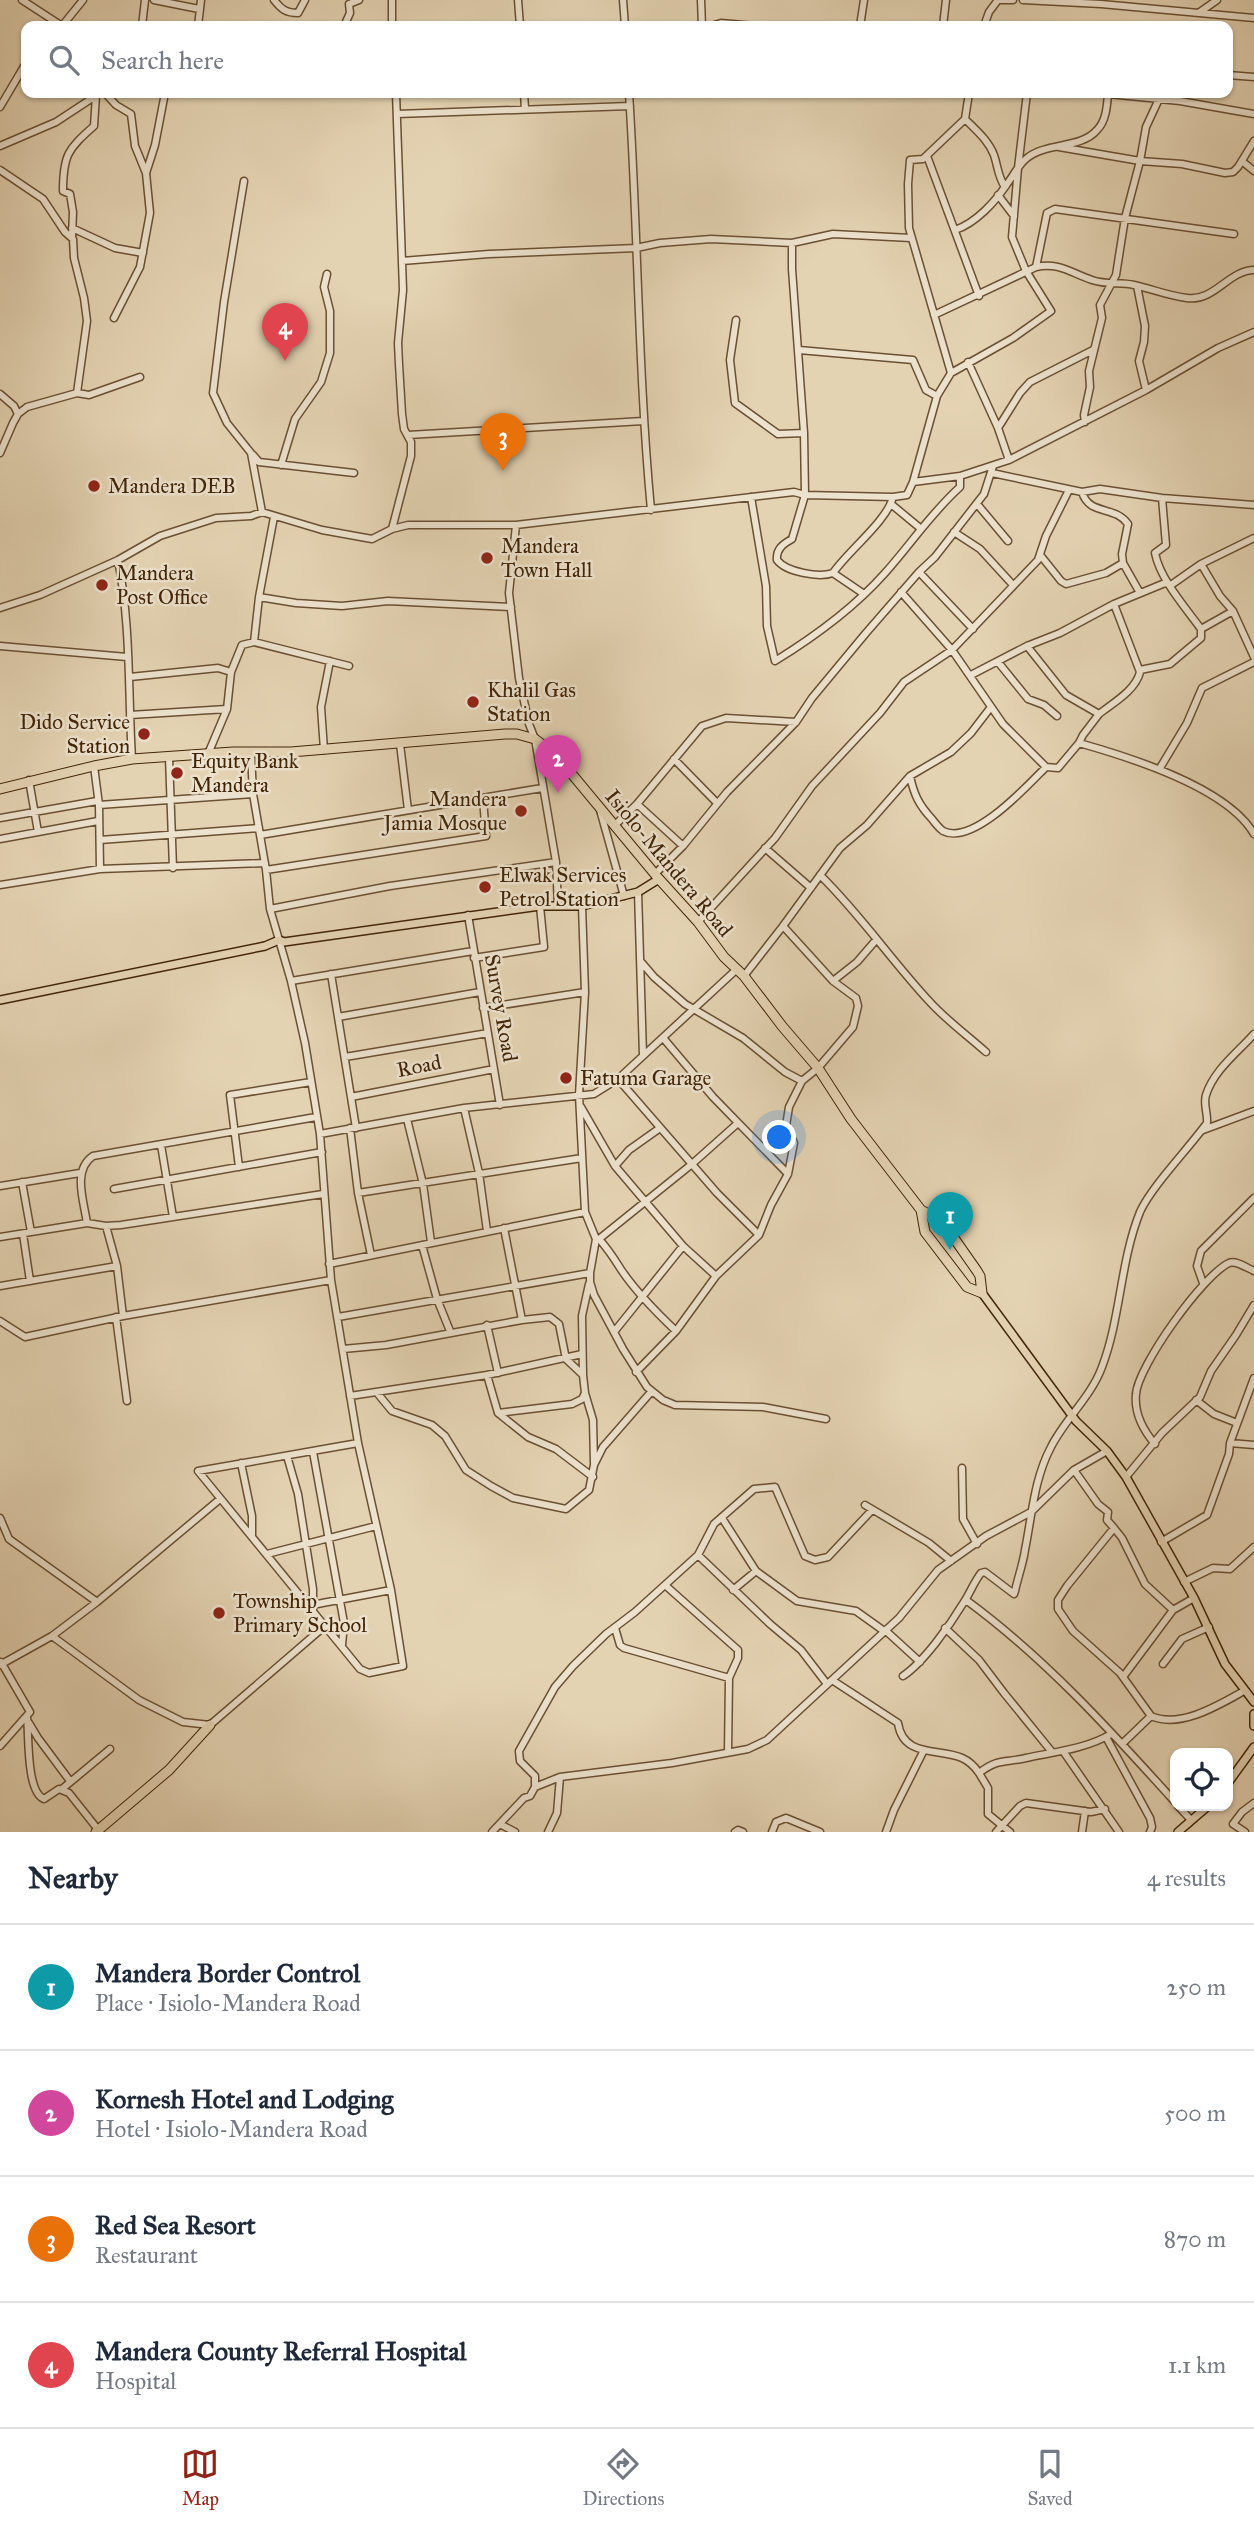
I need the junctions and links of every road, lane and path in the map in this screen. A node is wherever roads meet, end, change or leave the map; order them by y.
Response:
1 (22, 0) edge
2 (83, 0) edge
3 (145, 0) edge
4 (154, 0) edge
5 (201, 0) edge
6 (274, 0) edge
7 (305, 0) edge
8 (391, 0) edge
9 (518, 0) edge
10 (623, 0) edge
11 (701, 0) edge
12 (864, 0) edge
13 (946, 0) edge
14 (998, 0) edge
15 (1013, 0) edge
16 (1023, 0) edge
17 (1217, 0) edge
18 (354, 1) edge
19 (1065, 2) edge
20 (1123, 3) edge
21 (199, 9) junction
22 (1198, 13) junction
23 (1254, 18) edge
24 (54, 21) edge
25 (66, 21) edge
26 (143, 21) edge
27 (198, 21) edge
28 (346, 21) edge
29 (392, 21) edge
30 (520, 21) edge
31 (625, 21) edge
32 (702, 21) edge
33 (861, 21) edge
34 (944, 21) edge
35 (986, 21) edge
36 (21, 71) edge
37 (1233, 76) edge
38 (1254, 78) edge
39 (92, 98) edge
40 (96, 98) edge
41 (110, 98) edge
42 (164, 98) edge
43 (396, 98) edge
44 (524, 98) edge
45 (629, 98) edge
46 (968, 98) edge
47 (1026, 98) edge
48 (1107, 98) edge
49 (1158, 98) edge
50 (1167, 98) edge
51 (1180, 98) edge
52 (1180, 101) junction
53 (629, 106) junction
54 (0, 107) edge
55 (525, 109) junction
56 (397, 114) junction
57 (1254, 114) edge
58 (964, 119) junction
59 (1254, 141) edge
60 (0, 146) edge
61 (1054, 146) junction
62 (928, 156) junction
63 (1140, 161) junction
64 (1242, 162) junction
65 (1018, 168) junction
66 (0, 170) edge
67 (1254, 171) edge
68 (146, 173) junction
69 (244, 181) dead end
70 (1005, 187) junction
71 (998, 195) junction
72 (1015, 216) junction
73 (1125, 218) junction
74 (72, 228) junction
75 (955, 230) junction
76 (1234, 234) dead end
77 (911, 238) junction
78 (73, 239) junction
79 (792, 243) junction
80 (636, 248) junction
81 (143, 253) junction
82 (402, 261) junction
83 (1036, 267) junction
84 (1254, 270) edge
85 (1026, 271) junction
86 (327, 274) dead end
87 (1110, 283) junction
88 (1137, 286) junction
89 (979, 296) junction
90 (934, 316) junction
91 (114, 318) dead end
92 (736, 320) dead end
93 (1254, 332) edge
94 (799, 350) junction
95 (1093, 350) junction
96 (968, 362) junction
97 (951, 373) junction
98 (140, 377) dead end
99 (1146, 390) junction
100 (77, 393) junction
101 (0, 394) edge
102 (937, 396) junction
103 (18, 414) junction
104 (643, 421) junction
105 (1085, 422) junction
106 (998, 428) junction
107 (804, 433) junction
108 (408, 435) junction
109 (0, 453) edge
110 (251, 453) junction
111 (1009, 460) junction
112 (281, 464) junction
113 (993, 470) junction
114 (354, 473) dead end
115 (960, 476) junction
116 (913, 482) junction
117 (1069, 489) junction
118 (1082, 492) junction
119 (805, 495) junction
120 (751, 497) junction
121 (1162, 498) junction
122 (892, 500) junction
123 (976, 504) junction
124 (1254, 505) edge
125 (651, 510) junction
126 (262, 512) junction
127 (274, 517) junction
128 (516, 525) junction
129 (392, 528) junction
130 (920, 528) junction
131 (954, 533) junction
132 (1254, 538) edge
133 (1008, 541) dead end
134 (1041, 556) junction
135 (118, 560) junction
136 (1123, 563) junction
137 (1201, 564) junction
138 (919, 572) junction
139 (833, 573) junction
140 (1013, 585) junction
141 (1171, 585) junction
142 (901, 592) junction
143 (1140, 593) junction
144 (864, 594) junction
145 (259, 597) junction
146 (1114, 604) junction
147 (511, 607) junction
148 (0, 608) edge
149 (1233, 611) junction
150 (973, 629) junction
151 (1201, 629) junction
152 (254, 642) junction
153 (0, 646) edge
154 (1027, 646) junction
155 (952, 650) junction
156 (127, 657) junction
157 (1254, 659) edge
158 (330, 662) junction
159 (998, 662) junction
160 (349, 666) dead end
161 (1140, 670) junction
162 (231, 672) junction
163 (971, 675) junction
164 (130, 677) junction
165 (992, 707) junction
166 (226, 709) junction
167 (1099, 714) junction
168 (130, 715) junction
169 (1058, 716) dead end
170 (796, 722) junction
171 (535, 739) junction
172 (1079, 743) junction
173 (400, 744) junction
174 (324, 750) junction
175 (251, 753) junction
176 (208, 754) junction
177 (169, 757) junction
178 (132, 759) junction
179 (674, 759) junction
180 (94, 766) junction
181 (1046, 767) junction
182 (1160, 768) junction
183 (911, 776) junction
184 (29, 780) junction
185 (542, 788) junction
186 (0, 789) edge
187 (253, 794) junction
188 (483, 799) junction
189 (171, 800) junction
190 (98, 803) junction
191 (718, 803) junction
192 (637, 804) junction
193 (599, 807) junction
194 (408, 810) junction
195 (35, 811) junction
196 (0, 817) edge
197 (98, 821) junction
198 (614, 826) junction
199 (259, 831) junction
200 (38, 832) junction
201 (1254, 834) edge
202 (171, 835) junction
203 (0, 839) edge
204 (100, 840) junction
205 (683, 846) junction
206 (765, 848) junction
207 (556, 862) junction
208 (265, 866) junction
209 (173, 868) junction
210 (100, 869) junction
211 (820, 875) junction
212 (657, 877) junction
213 (0, 885) edge
214 (811, 888) junction
215 (638, 892) junction
216 (624, 896) junction
217 (558, 905) junction
218 (540, 906) junction
219 (582, 906) junction
220 (270, 909) junction
221 (468, 915) junction
222 (698, 922) junction
223 (783, 926) junction
224 (279, 940) junction
225 (876, 940) junction
226 (474, 954) junction
227 (642, 963) junction
228 (740, 972) junction
229 (331, 974) junction
230 (290, 981) junction
231 (833, 981) junction
232 (480, 992) junction
233 (585, 992) junction
234 (0, 1000) edge
235 (483, 1008) junction
236 (695, 1009) junction
237 (338, 1017) junction
238 (488, 1033) junction
239 (1254, 1034) edge
240 (664, 1040) junction
241 (1243, 1045) junction
242 (1254, 1047) edge
243 (986, 1052) dead end
244 (643, 1055) junction
245 (345, 1057) junction
246 (818, 1068) junction
247 (494, 1069) junction
248 (618, 1079) junction
249 (312, 1082) junction
250 (802, 1082) junction
251 (579, 1095) junction
252 (351, 1097) junction
253 (500, 1105) junction
254 (580, 1105) junction
255 (464, 1108) junction
256 (1254, 1111) edge
257 (316, 1117) junction
258 (407, 1119) junction
259 (738, 1123) junction
260 (353, 1128) junction
261 (660, 1128) junction
262 (1201, 1130) junction
263 (234, 1131) junction
264 (320, 1134) junction
265 (161, 1145) junction
266 (322, 1152) junction
267 (582, 1158) junction
268 (692, 1164) junction
269 (615, 1166) junction
270 (239, 1167) junction
271 (80, 1173) junction
272 (479, 1173) junction
273 (788, 1174) junction
274 (167, 1180) junction
275 (22, 1182) junction
276 (423, 1184) junction
277 (0, 1186) edge
278 (114, 1189) dead end
279 (358, 1193) junction
280 (323, 1194) junction
281 (1254, 1198) edge
282 (646, 1203) junction
283 (921, 1210) junction
284 (585, 1212) junction
285 (173, 1217) junction
286 (87, 1223) junction
287 (106, 1226) junction
288 (504, 1228) junction
289 (487, 1231) junction
290 (27, 1233) junction
291 (759, 1235) junction
292 (0, 1237) edge
293 (598, 1239) junction
294 (431, 1242) junction
295 (422, 1245) junction
296 (683, 1246) junction
297 (371, 1255) junction
298 (329, 1264) junction
299 (117, 1266) junction
300 (1254, 1271) edge
301 (590, 1273) junction
302 (716, 1276) junction
303 (331, 1280) junction
304 (30, 1281) junction
305 (590, 1282) junction
306 (1203, 1283) junction
307 (0, 1286) edge
308 (515, 1286) junction
309 (982, 1293) junction
310 (642, 1295) junction
311 (437, 1299) junction
312 (1254, 1305) edge
313 (119, 1317) junction
314 (338, 1317) junction
315 (522, 1320) junction
316 (0, 1321) edge
317 (487, 1325) junction
318 (450, 1331) junction
319 (676, 1331) junction
320 (614, 1332) junction
321 (343, 1349) junction
322 (582, 1354) junction
323 (566, 1359) junction
324 (636, 1372) junction
325 (498, 1373) junction
326 (487, 1375) junction
327 (583, 1375) junction
328 (1254, 1378) edge
329 (651, 1392) junction
330 (585, 1393) junction
331 (378, 1394) junction
332 (350, 1396) junction
333 (1196, 1400) junction
334 (127, 1401) dead end
335 (498, 1413) junction
336 (1072, 1414) junction
337 (826, 1419) dead end
338 (1237, 1423) junction
339 (358, 1443) junction
340 (1230, 1443) junction
341 (1155, 1444) junction
342 (1254, 1445) edge
343 (1107, 1451) junction
344 (313, 1452) junction
345 (288, 1456) junction
346 (242, 1463) junction
347 (594, 1465) junction
348 (962, 1468) dead end
349 (1074, 1470) junction
350 (593, 1477) junction
351 (1126, 1477) junction
352 (220, 1499) junction
353 (865, 1505) dead end
354 (872, 1510) junction
355 (1031, 1513) junction
356 (0, 1518) edge
357 (722, 1518) junction
358 (376, 1526) junction
359 (1114, 1528) junction
360 (252, 1535) junction
361 (327, 1538) junction
362 (1161, 1542) junction
363 (305, 1543) junction
364 (978, 1544) junction
365 (1254, 1547) edge
366 (267, 1554) junction
367 (698, 1555) junction
368 (951, 1561) junction
369 (756, 1571) junction
370 (1184, 1582) junction
371 (665, 1585) junction
372 (391, 1590) junction
373 (733, 1590) junction
374 (1194, 1598) junction
375 (966, 1600) junction
376 (340, 1601) junction
377 (97, 1602) junction
378 (313, 1608) junction
379 (1173, 1610) junction
380 (326, 1625) junction
381 (1209, 1627) junction
382 (615, 1628) junction
383 (945, 1628) junction
384 (885, 1630) junction
385 (52, 1636) junction
386 (342, 1645) junction
387 (0, 1662) edge
388 (920, 1662) junction
389 (1163, 1664) dead end
390 (903, 1676) dead end
391 (1123, 1677) junction
392 (729, 1678) junction
393 (830, 1682) junction
394 (1244, 1691) junction
395 (1254, 1702) edge
396 (1254, 1714) edge
397 (1151, 1716) junction
398 (28, 1718) junction
399 (210, 1726) junction
400 (1254, 1726) edge
401 (1108, 1735) junction
402 (1122, 1744) junction
403 (0, 1746) edge
404 (1254, 1747) edge
405 (110, 1749) dead end
406 (924, 1750) junction
407 (1063, 1751) junction
408 (728, 1752) junction
409 (1052, 1752) junction
410 (1251, 1757) edge
411 (979, 1773) junction
412 (560, 1777) junction
413 (1233, 1777) edge
414 (71, 1781) junction
415 (536, 1787) junction
416 (62, 1789) junction
417 (1170, 1796) edge
418 (1254, 1803) edge
419 (1105, 1810) junction
420 (1084, 1811) junction
421 (1183, 1811) edge
422 (1202, 1811) edge
423 (1191, 1820) junction
424 (500, 1824) junction
425 (999, 1829) edge
426 (98, 1831) edge
427 (492, 1832) edge
428 (515, 1832) edge
429 (548, 1832) edge
430 (735, 1832) edge
431 (743, 1832) edge
432 (772, 1832) edge
433 (820, 1832) edge
434 (886, 1832) edge
435 (1010, 1832) edge
436 (1082, 1832) edge
437 (1119, 1832) edge
438 (1150, 1832) edge
439 (1178, 1832) edge
440 (1245, 1832) edge

1 - 24 street
2 - 25 street
3 - 26 street
4 - 21 street
5 - 21 street
6 - 7 street
8 - 29 street
9 - 30 street
10 - 31 street
11 - 32 street
12 - 33 street
13 - 34 street
14 - 15 street
14 - 35 street
16 - 19 street
17 - 22 street
18 - 28 street
19 - 20 street
20 - 22 street
21 - 27 street
22 - 23 street
36 - 54 street
37 - 38 street
39 - 60 street
40 - 74 street
41 - 68 street
42 - 68 street
43 - 56 street
44 - 55 street
45 - 53 street
46 - 58 street
47 - 65 street
48 - 61 street
49 - 63 street
50 - 52 street
51 - 52 street
52 - 57 street
53 - 55 street
53 - 80 street
55 - 56 street
56 - 82 street
58 - 62 street
58 - 70 street
59 - 64 street
61 - 63 street
61 - 65 street
62 - 75 street
62 - 77 street
63 - 64 street
63 - 73 street
64 - 67 street
65 - 70 street
65 - 72 street
66 - 78 street
68 - 81 street
69 - 110 street
70 - 71 street
71 - 72 street
71 - 75 street
72 - 85 street
73 - 76 street
73 - 83 street
73 - 87 street
74 - 78 street
74 - 81 street
75 - 89 street
77 - 79 street
77 - 90 street
78 - 100 street
79 - 80 street
79 - 94 street
80 - 82 street
80 - 104 street
81 - 91 street
82 - 108 street
83 - 85 street
83 - 87 street
84 - 88 street
85 - 89 street
85 - 96 street
86 - 112 street
87 - 88 street
87 - 95 street
88 - 99 street
89 - 90 street
90 - 97 street
92 - 107 street
93 - 99 street
94 - 102 street
94 - 107 street
95 - 105 street
95 - 106 street
96 - 97 street
96 - 106 street
97 - 102 street
98 - 100 street
99 - 105 street
100 - 103 street
101 - 103 street
102 - 116 street
103 - 109 street
104 - 108 street
104 - 125 street
105 - 111 street
106 - 111 street
107 - 119 street
108 - 129 street
110 - 112 street
110 - 126 street
111 - 113 street
112 - 114 street
113 - 115 street
113 - 117 street
113 - 123 street
115 - 116 street
115 - 130 street
116 - 122 street
117 - 118 street
117 - 134 street
118 - 121 street
118 - 136 street
119 - 120 street
119 - 122 street
119 - 139 street
120 - 125 street
120 - 144 street
121 - 124 street
121 - 141 street
122 - 130 street
122 - 139 street
123 - 131 street
123 - 133 street
125 - 128 street
126 - 127 street
126 - 135 street
127 - 129 street
127 - 145 street
128 - 129 street
128 - 147 street
130 - 144 street
131 - 138 street
131 - 140 street
132 - 137 street
134 - 136 street
134 - 140 street
135 - 148 street
135 - 156 street
136 - 143 street
137 - 141 street
137 - 149 street
138 - 142 street
138 - 150 street
139 - 144 street
140 - 150 street
141 - 143 street
141 - 151 street
142 - 155 street
142 - 170 street
143 - 146 street
145 - 147 street
145 - 152 street
146 - 154 street
146 - 161 street
147 - 171 street
149 - 151 street
149 - 157 street
150 - 155 street
151 - 161 street
152 - 158 street
152 - 162 street
153 - 156 street
154 - 159 street
154 - 167 street
155 - 163 street
155 - 206 street
156 - 164 street
157 - 182 street
158 - 160 street
158 - 174 street
159 - 163 street
159 - 169 street
161 - 167 street
162 - 164 street
162 - 166 street
163 - 165 street
164 - 168 street
165 - 181 street
165 - 183 street
166 - 168 street
166 - 176 street
167 - 172 street
168 - 178 street
170 - 179 street
170 - 191 street
171 - 173 highway
171 - 185 street
171 - 193 highway, Isiolo-Mandera Road
172 - 181 street
172 - 182 street
173 - 174 highway
173 - 194 street
174 - 175 highway
175 - 176 highway
175 - 187 street
176 - 177 highway
177 - 178 highway
177 - 189 street
178 - 180 highway
179 - 191 street
179 - 192 street
180 - 184 highway
180 - 190 street
181 - 183 street
182 - 201 street
183 - 211 street
184 - 186 highway
184 - 195 street
185 - 188 street
185 - 207 street
187 - 189 street
187 - 199 street
188 - 194 street
188 - 208 street
189 - 190 street
189 - 202 street
190 - 195 street
190 - 197 street
191 - 205 street
192 - 198 street
192 - 205 street
193 - 198 highway, Isiolo-Mandera Road
193 - 216 street
194 - 199 street
195 - 196 street
195 - 200 street
197 - 200 street
197 - 204 street
198 - 212 highway, Isiolo-Mandera Road
199 - 202 street
199 - 208 street
200 - 203 street
202 - 204 street
202 - 209 street
204 - 210 street
205 - 212 street
206 - 214 street
206 - 222 street
207 - 217 street
207 - 220 street
208 - 209 street
208 - 220 street
209 - 210 street
210 - 213 street
211 - 214 street
211 - 225 street
212 - 215 main road
212 - 222 highway, Isiolo-Mandera Road
214 - 223 street
215 - 216 main road
215 - 227 street
216 - 219 main road
217 - 218 main road
217 - 219 main road
218 - 221 main road
218 - 226 street
219 - 233 street
220 - 224 street
221 - 224 main road
221 - 226 street, Survey Road
222 - 228 highway, Isiolo-Mandera Road
223 - 228 street
223 - 231 street
224 - 230 street
224 - 234 main road
225 - 231 street
225 - 243 street
226 - 229 street
226 - 232 street, Survey Road
227 - 236 street
227 - 244 street
228 - 236 street
228 - 246 highway, Isiolo-Mandera Road
229 - 230 street
229 - 237 street
230 - 249 street
231 - 246 street
232 - 235 street, Survey Road
232 - 237 street
233 - 235 street
233 - 251 street
235 - 238 street, Survey Road
236 - 240 street
236 - 250 street
237 - 245 street
238 - 245 street
238 - 247 street, Survey Road
239 - 241 street
240 - 244 street
240 - 259 street
241 - 242 street
241 - 262 street
244 - 248 street
245 - 252 street
246 - 250 street
246 - 283 highway, Isiolo-Mandera Road
247 - 252 street, Road
247 - 253 street, Survey Road
248 - 251 street
248 - 261 street
249 - 257 street
249 - 263 street
250 - 273 street
251 - 253 street
251 - 254 street
252 - 260 street
253 - 255 street
254 - 267 street
254 - 269 street
255 - 258 street
255 - 272 street
256 - 262 street
257 - 263 street
257 - 264 street
258 - 260 street
258 - 276 street
259 - 268 street
259 - 273 street
260 - 264 street
260 - 279 street
261 - 268 street
261 - 269 street
262 - 336 street
263 - 265 street
263 - 270 street
264 - 266 street
265 - 271 street
265 - 274 street
266 - 270 street
266 - 280 street
267 - 272 street
267 - 284 street
268 - 282 street
268 - 291 street
269 - 282 street
270 - 274 street
271 - 275 street
271 - 286 street
272 - 276 street
272 - 289 street
273 - 291 street
274 - 278 street
274 - 285 street
275 - 277 street
275 - 290 street
276 - 279 street
276 - 294 street
279 - 297 street
280 - 285 street
280 - 298 street
281 - 306 street
282 - 293 street
282 - 296 street
283 - 309 highway
283 - 309 highway
284 - 288 street
284 - 293 street
285 - 287 street
286 - 287 street
286 - 290 street
287 - 299 street
288 - 289 street
288 - 308 street
289 - 294 street
290 - 292 street
290 - 304 street
291 - 302 street
293 - 301 street
293 - 310 street
294 - 295 street
295 - 297 street
295 - 311 street
296 - 302 street
296 - 310 street
297 - 298 street
298 - 303 street
299 - 304 street
299 - 313 street
300 - 306 street
301 - 305 street
301 - 308 street
302 - 319 street
303 - 313 street
303 - 314 street
304 - 307 street
305 - 320 street
305 - 322 street
306 - 341 street
308 - 311 street
308 - 315 street
309 - 336 main road
310 - 319 street
310 - 320 street
311 - 314 street
311 - 318 street
312 - 333 street
313 - 316 street
313 - 334 street
314 - 321 street
315 - 317 street
315 - 323 street
317 - 318 street
317 - 325 street
318 - 321 street
319 - 324 street
320 - 324 street
321 - 332 street
322 - 323 street
322 - 327 street
323 - 325 street
323 - 327 street
324 - 329 street
325 - 326 street
326 - 331 street
326 - 335 street
327 - 330 street
328 - 338 street
329 - 337 street
329 - 347 street
330 - 335 street
330 - 347 street
331 - 332 street
331 - 350 street
332 - 339 street
333 - 338 street
333 - 341 street
335 - 350 street
336 - 343 main road
336 - 355 street
338 - 340 street
339 - 344 street
339 - 358 street
340 - 342 street
340 - 362 street
341 - 351 street
343 - 349 street
343 - 351 main road
344 - 345 street
344 - 361 street
345 - 346 street
345 - 363 street
346 - 352 street
346 - 360 street
347 - 350 street
348 - 364 street
349 - 355 street
349 - 359 street
351 - 362 main road
352 - 360 street
352 - 377 street
353 - 354 street
354 - 357 street
354 - 368 street
355 - 364 street
355 - 375 street
356 - 377 street
357 - 367 street
357 - 369 street
358 - 361 street
358 - 372 street
359 - 379 street
359 - 391 street
360 - 366 street
361 - 363 street
361 - 376 street
362 - 370 main road
363 - 366 street
363 - 378 street
364 - 368 street
365 - 370 street
366 - 378 street
367 - 371 street
367 - 373 street
368 - 384 street
369 - 373 street
369 - 384 street
370 - 374 main road
371 - 382 street
371 - 392 street
372 - 376 street
372 - 386 street
373 - 393 street
374 - 379 street
374 - 381 main road
375 - 383 street
375 - 401 street
376 - 378 street
376 - 386 street
377 - 385 street
378 - 380 street
379 - 391 street
380 - 386 street
380 - 399 street
381 - 389 street
381 - 394 main road
382 - 392 street
382 - 415 street
383 - 388 street
383 - 409 street
384 - 388 street
384 - 393 street
385 - 387 street
385 - 399 street
387 - 398 street
388 - 390 street
391 - 397 street
392 - 408 street
393 - 406 street
393 - 408 street
394 - 395 main road
394 - 397 street
396 - 400 main road
397 - 402 street
398 - 403 street
398 - 414 street
398 - 416 street
399 - 426 highway
401 - 402 street
401 - 407 street
401 - 438 street
402 - 417 street
404 - 410 main road
405 - 414 street
406 - 411 street
406 - 434 street
407 - 409 street
407 - 419 street
408 - 412 street
409 - 411 street
410 - 413 main road
411 - 425 street
412 - 415 street
412 - 429 street
414 - 416 street
415 - 424 street
416 - 426 street
418 - 440 street
419 - 420 street
419 - 437 street
420 - 425 street
420 - 436 street
421 - 423 street
422 - 423 main road
423 - 439 main road
424 - 427 street
424 - 428 street
425 - 435 street
430 - 431 street
432 - 433 street

